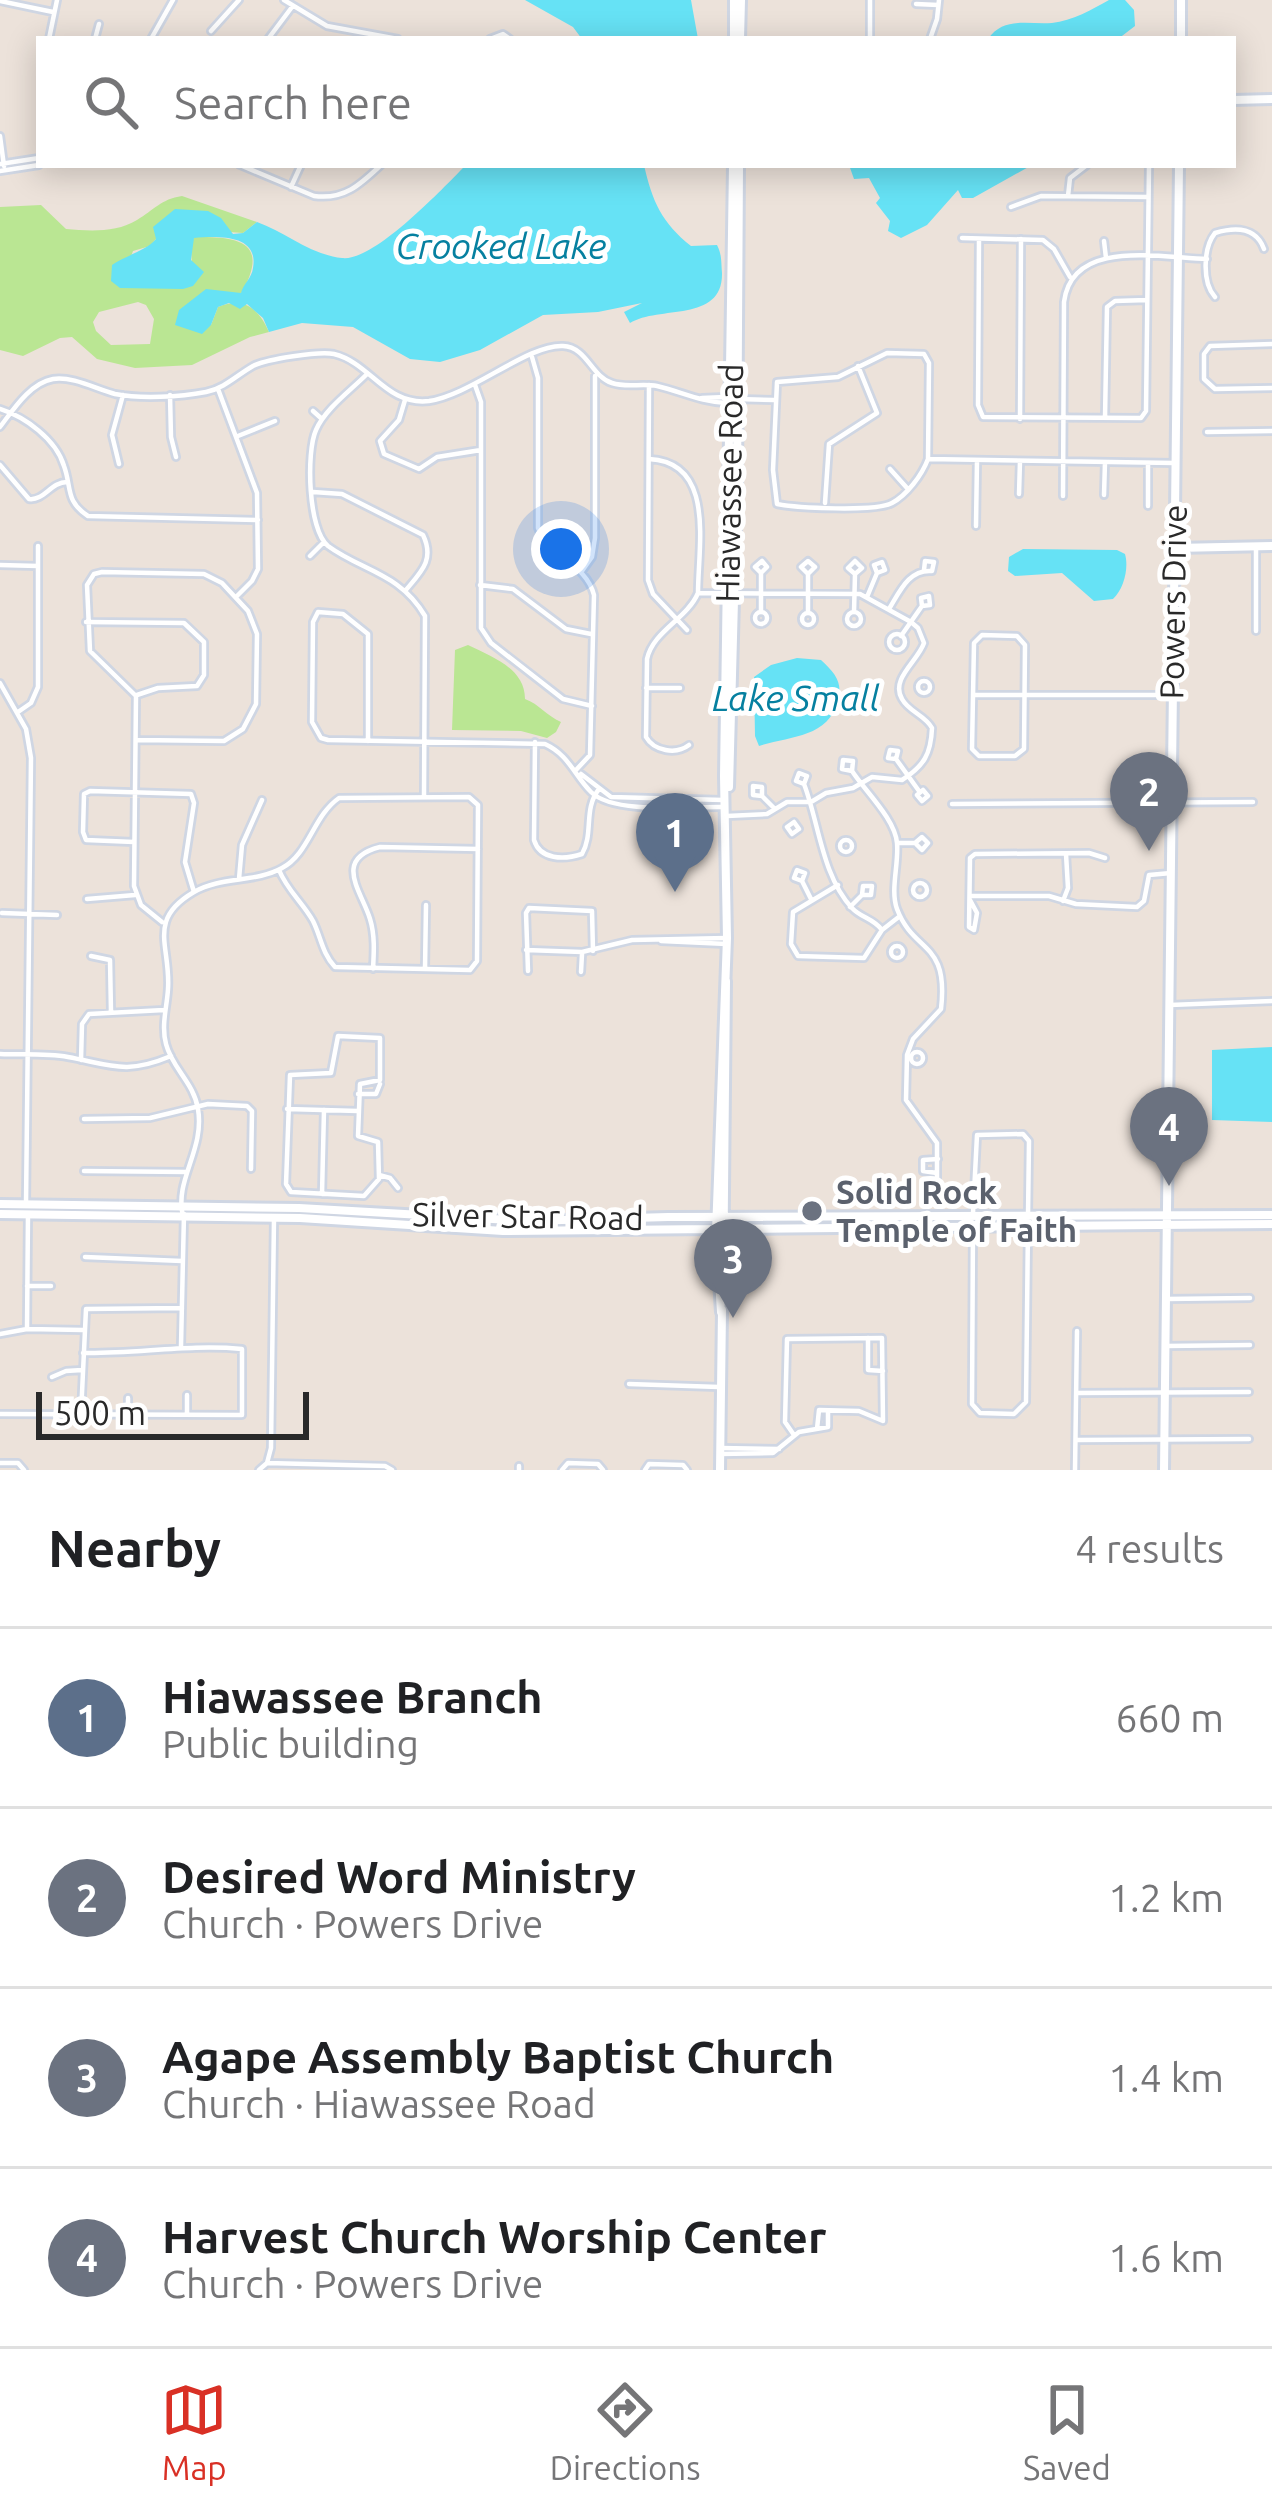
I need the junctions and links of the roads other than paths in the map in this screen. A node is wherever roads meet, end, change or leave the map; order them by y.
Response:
1 (57, 0) edge
2 (173, 0) edge
3 (239, 0) edge
4 (284, 0) edge
5 (737, 0) edge
6 (870, 0) edge
7 (1181, 0) edge
8 (0, 1) edge
9 (939, 3) edge
10 (916, 4) dead end
11 (292, 7) junction
12 (53, 12) junction
13 (99, 24) dead end
14 (211, 31) dead end
15 (49, 36) edge
16 (96, 36) edge
17 (154, 36) edge
18 (270, 36) edge
19 (351, 36) edge
20 (737, 36) edge
21 (870, 36) edge
22 (930, 36) edge
23 (1180, 36) edge
24 (1272, 99) edge
25 (1236, 100) edge
26 (0, 136) edge
27 (36, 162) edge
28 (2, 167) edge
29 (247, 168) edge
30 (300, 168) edge
31 (378, 168) edge
32 (736, 168) edge
33 (1083, 168) edge
34 (1149, 168) edge
35 (1179, 168) edge
36 (291, 187) junction
37 (1068, 196) junction
38 (1148, 197) junction
39 (1011, 208) dead end
40 (962, 238) dead end
41 (980, 239) junction
42 (1022, 239) junction
43 (1104, 242) dead end
44 (1264, 249) dead end
45 (1106, 257) junction
46 (1148, 258) junction
47 (1178, 258) junction
48 (1207, 259) junction
49 (1070, 278) junction
50 (1214, 297) dead end
51 (1147, 300) junction
52 (1272, 344) edge
53 (531, 356) junction
54 (858, 366) junction
55 (596, 372) junction
56 (366, 375) junction
57 (475, 385) junction
58 (649, 385) junction
59 (218, 388) junction
60 (1272, 388) edge
61 (170, 394) junction
62 (123, 395) junction
63 (405, 400) junction
64 (734, 400) junction
65 (774, 400) junction
66 (0, 409) edge
67 (314, 411) dead end
68 (11, 412) junction
69 (1063, 418) junction
70 (1105, 418) junction
71 (322, 419) junction
72 (1020, 419) junction
73 (274, 421) dead end
74 (0, 427) edge
75 (1272, 431) edge
76 (1207, 432) dead end
77 (238, 436) junction
78 (481, 450) junction
79 (176, 457) dead end
80 (649, 459) junction
81 (928, 459) junction
82 (976, 460) junction
83 (1020, 460) junction
84 (1062, 461) junction
85 (1105, 462) junction
86 (1148, 463) junction
87 (1175, 463) junction
88 (118, 464) dead end
89 (0, 465) edge
90 (693, 465) dead end
91 (890, 469) dead end
92 (684, 474) junction
93 (67, 482) junction
94 (908, 488) junction
95 (313, 492) junction
96 (1019, 494) dead end
97 (1105, 495) dead end
98 (1063, 496) dead end
99 (825, 506) junction
100 (1148, 506) dead end
101 (258, 520) junction
102 (976, 526) dead end
103 (324, 542) junction
104 (38, 546) dead end
105 (1256, 546) junction
106 (1272, 546) edge
107 (1175, 548) junction
108 (310, 556) dead end
109 (0, 565) edge
110 (38, 566) junction
111 (924, 570) dead end
112 (582, 571) junction
113 (761, 573) dead end
114 (878, 573) dead end
115 (808, 574) dead end
116 (855, 574) dead end
117 (480, 585) junction
118 (404, 592) junction
119 (698, 593) junction
120 (731, 593) junction
121 (762, 593) junction
122 (808, 593) junction
123 (855, 594) junction
124 (236, 596) junction
125 (867, 597) junction
126 (922, 606) dead end
127 (889, 610) junction
128 (761, 612) dead end
129 (808, 612) dead end
130 (854, 613) dead end
131 (676, 621) junction
132 (86, 622) junction
133 (910, 622) junction
134 (687, 630) dead end
135 (1256, 631) dead end
136 (593, 634) junction
137 (901, 636) dead end
138 (901, 679) junction
139 (0, 683) edge
140 (918, 685) dead end
141 (646, 688) junction
142 (680, 688) dead end
143 (973, 695) junction
144 (1025, 695) junction
145 (1172, 695) junction
146 (136, 696) junction
147 (592, 706) junction
148 (17, 712) junction
149 (243, 729) junction
150 (249, 735) dead end
151 (136, 740) junction
152 (368, 741) junction
153 (425, 741) junction
154 (535, 742) junction
155 (689, 746) dead end
156 (896, 759) dead end
157 (576, 770) junction
158 (851, 771) dead end
159 (908, 776) junction
160 (804, 784) dead end
161 (861, 785) junction
162 (919, 791) dead end
163 (136, 792) junction
164 (596, 792) junction
165 (424, 796) junction
166 (762, 796) dead end
167 (262, 800) dead end
168 (811, 802) junction
169 (1253, 802) dead end
170 (798, 803) junction
171 (952, 804) dead end
172 (1172, 804) junction
173 (727, 808) junction
174 (775, 809) junction
175 (794, 822) dead end
176 (134, 842) junction
177 (897, 843) junction
178 (916, 843) dead end
179 (478, 849) junction
180 (1066, 854) junction
181 (1105, 858) dead end
182 (279, 871) junction
183 (1171, 873) junction
184 (239, 879) junction
185 (802, 881) dead end
186 (838, 885) junction
187 (896, 889) junction
188 (914, 890) dead end
189 (194, 892) junction
190 (136, 895) junction
191 (862, 895) dead end
192 (87, 899) dead end
193 (811, 899) junction
194 (1063, 901) junction
195 (426, 905) dead end
196 (850, 907) junction
197 (2, 913) edge
198 (29, 914) junction
199 (57, 915) dead end
200 (900, 916) junction
201 (164, 924) junction
202 (881, 932) junction
203 (727, 941) junction
204 (892, 947) dead end
205 (526, 950) junction
206 (593, 951) junction
207 (582, 952) junction
208 (91, 956) dead end
209 (373, 969) junction
210 (425, 969) junction
211 (528, 971) dead end
212 (581, 972) dead end
213 (1272, 1001) edge
214 (1170, 1005) junction
215 (164, 1010) junction
216 (111, 1012) junction
217 (0, 1054) edge
218 (28, 1055) junction
219 (171, 1056) junction
220 (81, 1060) junction
221 (380, 1080) junction
222 (358, 1094) junction
223 (197, 1105) junction
224 (287, 1109) junction
225 (324, 1110) junction
226 (358, 1111) junction
227 (84, 1119) dead end
228 (938, 1159) junction
229 (251, 1169) dead end
230 (84, 1171) dead end
231 (938, 1173) junction
232 (187, 1176) junction
233 (937, 1182) dead end
234 (322, 1194) junction
235 (0, 1204) edge
236 (27, 1209) junction
237 (184, 1210) junction
238 (338, 1210) junction
239 (0, 1214) edge
240 (862, 1217) junction
241 (274, 1218) junction
242 (400, 1220) junction
243 (499, 1220) junction
244 (1272, 1220) edge
245 (721, 1222) junction
246 (973, 1222) junction
247 (1028, 1222) junction
248 (1168, 1222) junction
249 (828, 1227) junction
250 (441, 1228) junction
251 (85, 1257) dead end
252 (182, 1261) junction
253 (27, 1286) junction
254 (51, 1286) dead end
255 (1250, 1298) dead end
256 (1166, 1299) junction
257 (182, 1308) junction
258 (27, 1329) junction
259 (83, 1330) junction
260 (1077, 1331) dead end
261 (0, 1334) edge
262 (868, 1338) junction
263 (1250, 1345) dead end
264 (181, 1346) junction
265 (1166, 1346) junction
266 (83, 1353) junction
267 (82, 1370) junction
268 (883, 1371) junction
269 (52, 1377) dead end
270 (629, 1384) dead end
271 (721, 1387) junction
272 (1249, 1392) dead end
273 (1076, 1393) junction
274 (1165, 1394) junction
275 (187, 1395) dead end
276 (128, 1399) dead end
277 (0, 1414) edge
278 (81, 1414) junction
279 (128, 1414) junction
280 (187, 1416) junction
281 (794, 1435) junction
282 (1249, 1439) dead end
283 (1076, 1440) junction
284 (1165, 1440) junction
285 (720, 1451) junction
286 (0, 1462) edge
287 (268, 1467) edge
288 (24, 1470) edge
289 (259, 1470) edge
290 (392, 1470) edge
291 (562, 1470) edge
292 (603, 1470) edge
293 (646, 1470) edge
294 (687, 1470) edge
295 (720, 1470) edge
296 (1076, 1470) edge
297 (1164, 1470) edge

1 - 12 street
2 - 17 street
3 - 14 street
4 - 11 street
5 - 20 main road
6 - 21 street
7 - 23 main road
8 - 12 street
9 - 10 street
9 - 22 street
11 - 18 street
11 - 19 street
12 - 15 street
13 - 16 street
24 - 25 main road
26 - 28 street
27 - 28 street
29 - 36 street
30 - 36 street
31 - 36 street
32 - 64 main road, Hiawassee Road
33 - 37 street
34 - 38 street
35 - 47 main road, Powers Drive
37 - 38 street
37 - 39 street
38 - 46 street
40 - 41 street
41 - 42 street
41 - 72 street
42 - 49 street
42 - 72 street
43 - 45 street
44 - 48 street
45 - 46 street
45 - 49 street
46 - 47 street
46 - 51 street
47 - 48 street
47 - 87 main road, Powers Drive
48 - 50 street
49 - 69 street
51 - 70 street
51 - 70 street
52 - 60 street
53 - 55 street
53 - 57 street
53 - 112 street
54 - 65 street
54 - 81 street
54 - 99 street
55 - 58 street
55 - 112 street
56 - 59 street
56 - 63 street
56 - 71 street
57 - 63 street
57 - 78 street
58 - 64 street
58 - 80 street
59 - 61 street
59 - 77 street
61 - 62 street
61 - 79 street
62 - 68 street
62 - 88 street
63 - 78 street
64 - 65 street
64 - 120 main road, Hiawassee Road
65 - 99 street
66 - 68 street
67 - 71 street
68 - 74 street
68 - 93 street
69 - 70 street
69 - 72 street
69 - 84 street
71 - 95 street
73 - 77 street
75 - 76 street
77 - 101 street
78 - 117 street
80 - 92 street
80 - 131 street
81 - 82 street
81 - 94 street
82 - 83 street
82 - 102 street
83 - 84 street
83 - 96 street
84 - 85 street
84 - 98 street
85 - 86 street
85 - 97 street
86 - 87 street
86 - 100 street
87 - 107 main road, Powers Drive
89 - 93 street
90 - 92 street
91 - 94 street
92 - 119 street
93 - 101 street
94 - 99 street
95 - 103 street
95 - 118 street
101 - 124 street
103 - 108 street
103 - 118 street
104 - 110 street
105 - 106 main road
105 - 107 main road
105 - 135 street
107 - 145 main road, Powers Drive
109 - 110 street
110 - 148 street
111 - 127 street
112 - 136 street
113 - 121 street
114 - 125 street
115 - 122 street
116 - 123 street
117 - 136 street
117 - 147 street
118 - 153 street
119 - 120 street
119 - 131 street
120 - 121 street
120 - 173 main road, Hiawassee Road
121 - 122 street
121 - 128 street
122 - 123 street
122 - 129 street
123 - 125 street
123 - 130 street
124 - 132 street
124 - 149 street
125 - 127 street
126 - 133 street
127 - 133 street
131 - 134 street
131 - 141 street
132 - 146 street
132 - 146 street
133 - 137 street
133 - 138 street
136 - 147 street
138 - 140 street
138 - 159 street
139 - 148 street
141 - 142 street
141 - 155 street
143 - 144 street
143 - 144 street
143 - 144 street
144 - 145 street
145 - 172 main road, Powers Drive
146 - 151 street
147 - 157 street
148 - 198 street
149 - 150 street
149 - 151 street
151 - 163 street
152 - 152 street
152 - 153 street
153 - 154 street
153 - 165 street
154 - 157 street
154 - 164 street
156 - 159 street
157 - 164 street
158 - 161 street
159 - 161 street
159 - 162 street
160 - 168 street
161 - 168 street
161 - 177 street
163 - 176 street
163 - 176 street
163 - 189 street
164 - 173 street
165 - 179 street
165 - 182 street
166 - 174 street
167 - 184 street
168 - 170 street
168 - 186 street
169 - 172 street
170 - 174 street
170 - 175 street
171 - 172 street
172 - 183 main road, Powers Drive
173 - 174 street
173 - 203 main road, Hiawassee Road
176 - 190 street
177 - 178 street
177 - 187 street
179 - 209 street
179 - 210 street
180 - 181 street
180 - 194 street
180 - 194 street
182 - 184 street
182 - 209 street
183 - 194 street
183 - 214 main road, Powers Drive
184 - 189 street
185 - 193 street
186 - 193 street
186 - 196 street
187 - 188 street
187 - 200 street
189 - 201 street
190 - 192 street
190 - 201 street
191 - 196 street
193 - 202 street
195 - 210 street
196 - 202 street
197 - 198 street
198 - 199 street
198 - 218 street
200 - 202 street
200 - 228 street
201 - 215 street
202 - 204 street
203 - 206 street
203 - 245 main road, Hiawassee Road
205 - 206 street
205 - 207 street
205 - 211 street
206 - 207 street
207 - 212 street
208 - 216 street
209 - 210 street
213 - 214 street
214 - 248 main road, Powers Drive
215 - 216 street
215 - 219 street
216 - 220 street
217 - 218 street
218 - 220 street
218 - 236 street
219 - 220 street
219 - 223 street
221 - 222 street
221 - 222 street
221 - 224 street
222 - 226 street
223 - 227 street
223 - 229 street
223 - 232 street
224 - 225 street
224 - 234 street
225 - 226 street
225 - 234 street
226 - 234 street
228 - 231 street
228 - 231 street
230 - 232 street
231 - 233 street
232 - 237 street
235 - 236 main road, Silver Star Road
236 - 237 main road, Silver Star Road
236 - 237 main road, Silver Star Road
236 - 239 main road, Silver Star Road
236 - 253 street
237 - 238 main road, Silver Star Road
237 - 241 main road, Silver Star Road
237 - 252 street
238 - 241 main road
238 - 242 main road, Silver Star Road
240 - 245 main road, Silver Star Road
240 - 246 main road, Silver Star Road
240 - 249 main road
241 - 242 main road, Silver Star Road
241 - 287 street
242 - 243 main road, Silver Star Road
242 - 250 main road, Silver Star Road
243 - 245 main road, Silver Star Road
243 - 250 main road
244 - 248 main road, Silver Star Road
244 - 248 main road, Silver Star Road
245 - 249 main road, Silver Star Road
245 - 250 main road, Silver Star Road
245 - 271 main road, Hiawassee Road
246 - 247 main road, Silver Star Road
246 - 247 street
246 - 247 street
246 - 249 main road, Silver Star Road
247 - 248 main road, Silver Star Road
248 - 256 main road, Powers Drive
251 - 252 street
252 - 257 street
253 - 254 street
253 - 258 street
255 - 256 street
256 - 265 main road, Powers Drive
257 - 259 street
257 - 264 street
258 - 259 street
258 - 261 street
259 - 266 street
260 - 273 street
262 - 268 street
262 - 268 street
262 - 281 street
263 - 265 street
264 - 266 street
264 - 280 street
265 - 274 main road, Powers Drive
266 - 267 street
267 - 269 street
267 - 278 street
268 - 281 street
270 - 271 street
271 - 285 main road, Hiawassee Road
272 - 274 street
273 - 274 street
273 - 283 street
274 - 284 main road, Powers Drive
275 - 280 street
276 - 279 street
277 - 278 street
278 - 279 street
279 - 280 street
281 - 285 street
282 - 284 street
283 - 284 street
283 - 296 street
284 - 297 main road, Powers Drive
285 - 295 main road, Hiawassee Road
286 - 288 street
287 - 289 street
287 - 290 street
291 - 292 street
293 - 294 street

